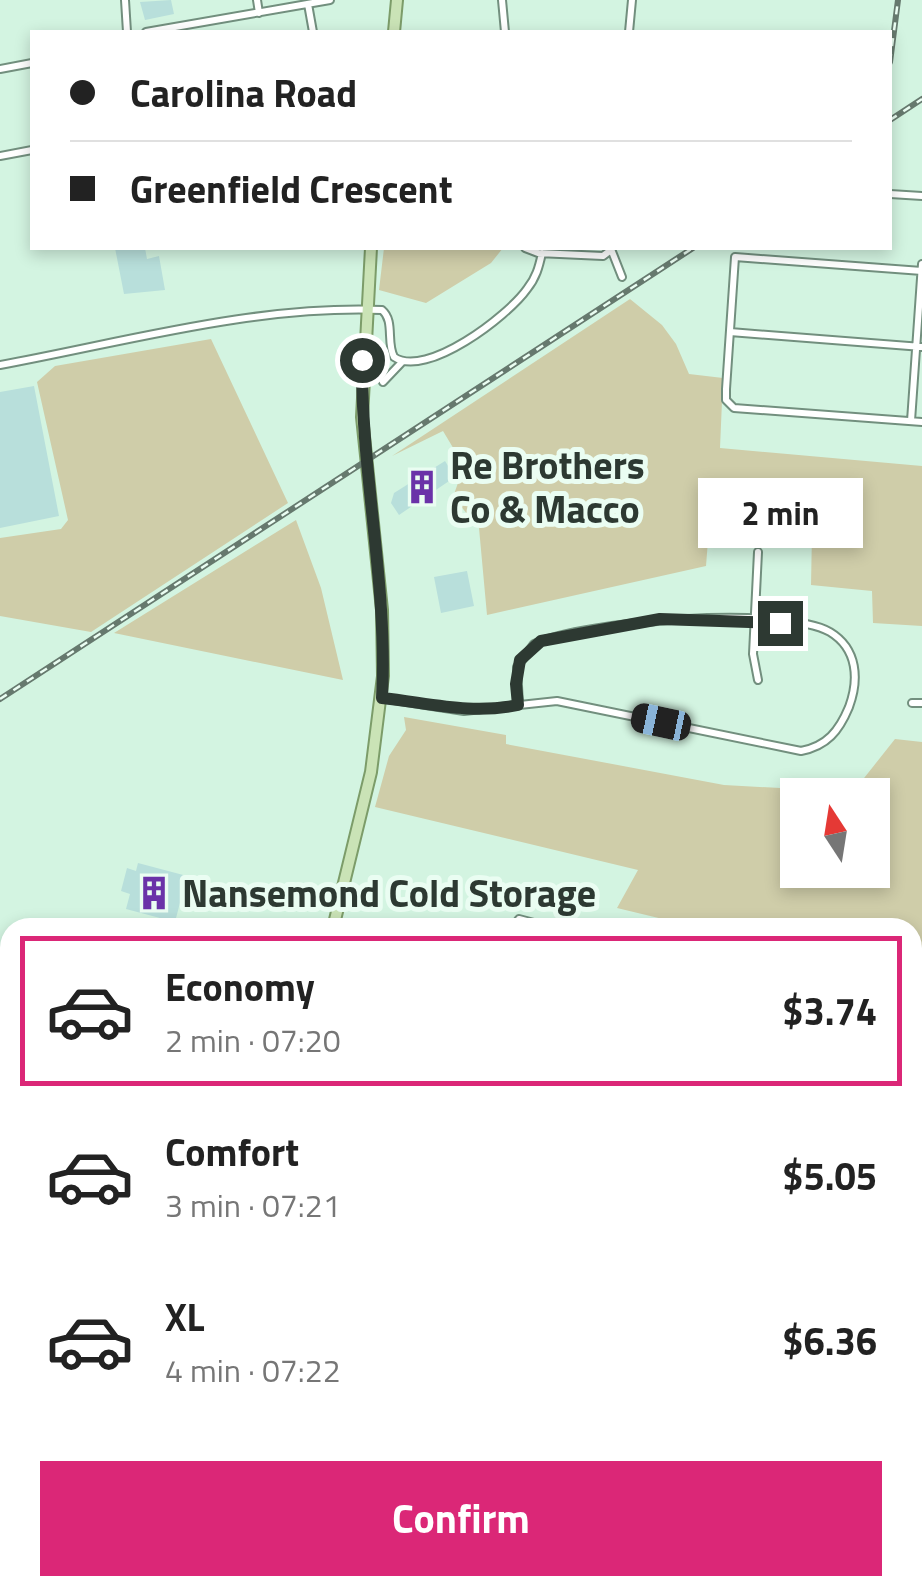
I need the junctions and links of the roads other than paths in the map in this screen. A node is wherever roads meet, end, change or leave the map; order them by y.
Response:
1 (125, 0) edge
2 (256, 0) edge
3 (330, 0) edge
4 (398, 0) edge
5 (502, 0) edge
6 (632, 0) edge
7 (308, 4) junction
8 (259, 13) junction
9 (127, 30) edge
10 (158, 30) edge
11 (312, 30) edge
12 (394, 30) edge
13 (505, 30) edge
14 (630, 30) edge
15 (30, 63) edge
16 (0, 69) edge
17 (30, 150) edge
18 (0, 156) edge
19 (892, 194) edge
20 (922, 196) edge
21 (372, 250) edge
22 (532, 250) edge
23 (610, 250) edge
24 (611, 250) edge
25 (542, 253) junction
26 (922, 269) edge
27 (622, 277) dead end
28 (366, 310) junction
29 (730, 332) junction
30 (919, 347) edge
31 (402, 362) junction
32 (0, 365) edge
33 (383, 382) dead end
34 (911, 421) junction
35 (922, 422) edge
36 (758, 552) dead end
37 (754, 621) junction
38 (758, 680) dead end
39 (382, 698) junction
40 (912, 703) dead end
41 (922, 703) edge
42 (518, 705) junction
43 (335, 918) edge

1 - 9 street
2 - 8 street
3 - 7 street
4 - 12 main road
5 - 13 street
6 - 14 street
7 - 8 street
7 - 11 street
8 - 10 street
15 - 16 street
17 - 18 street
19 - 20 street
21 - 28 main road
22 - 25 street
23 - 25 street
24 - 27 street
25 - 31 street
26 - 29 street
26 - 30 street
28 - 31 street
28 - 32 street
28 - 39 main road
29 - 30 street
29 - 34 street
30 - 34 street
31 - 33 street
34 - 35 street
36 - 37 street
37 - 38 street
37 - 42 street
37 - 42 street
39 - 42 street
39 - 43 main road
40 - 41 street

